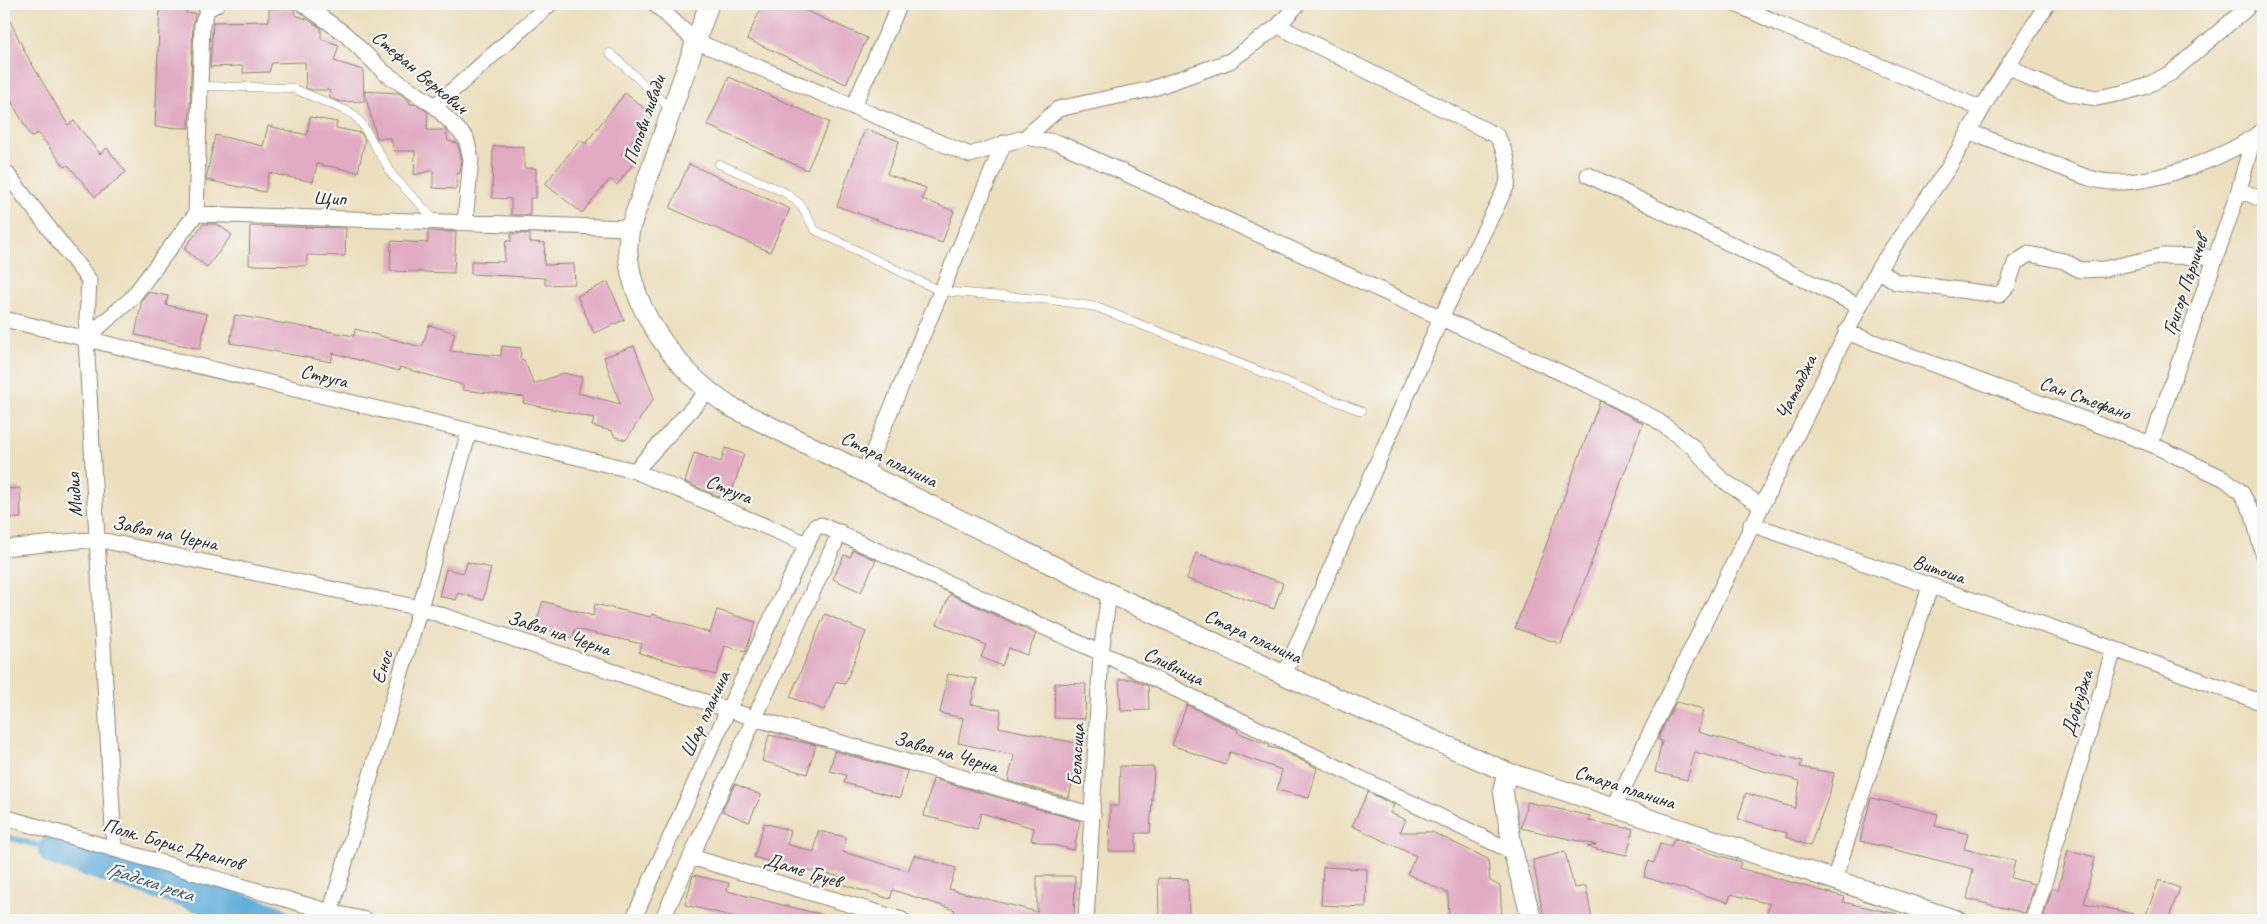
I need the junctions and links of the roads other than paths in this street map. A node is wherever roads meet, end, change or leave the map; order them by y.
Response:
1 (217, 4) edge
2 (303, 4) edge
3 (550, 4) edge
4 (655, 4) edge
5 (709, 4) edge
6 (900, 4) edge
7 (1296, 4) edge
8 (1736, 4) edge
9 (2047, 4) edge
10 (2247, 8) dead end
11 (1278, 26) junction
12 (696, 41) junction
13 (610, 53) dead end
14 (2009, 65) junction
15 (200, 86) junction
16 (435, 106) junction
17 (852, 107) junction
18 (672, 110) junction
19 (1982, 110) junction
20 (1970, 132) junction
21 (2258, 134) edge
22 (1026, 137) junction
23 (1004, 143) junction
24 (719, 164) dead end
25 (4, 170) edge
26 (1588, 175) dead end
27 (2240, 190) junction
28 (2263, 200) edge
29 (196, 214) junction
30 (436, 221) junction
31 (465, 222) junction
32 (630, 228) junction
33 (628, 254) joint
34 (2216, 257) junction
35 (1878, 269) junction
36 (940, 291) junction
37 (1859, 306) junction
38 (1441, 318) junction
39 (4, 319) edge
40 (1846, 332) junction
41 (86, 338) junction
42 (707, 392) junction
43 (1361, 410) dead end
44 (469, 432) junction
45 (2151, 444) junction
46 (635, 471) junction
47 (864, 471) junction
48 (1760, 505) junction
49 (1751, 524) junction
50 (816, 526) joint
51 (840, 532) junction
52 (96, 539) junction
53 (807, 544) junction
54 (4, 548) edge
55 (2263, 555) edge
56 (1930, 587) junction
57 (1109, 593) junction
58 (420, 608) junction
59 (2114, 649) junction
60 (1102, 653) junction
61 (1284, 675) junction
62 (2263, 703) edge
63 (728, 710) junction
64 (754, 718) junction
65 (1508, 772) junction
66 (1614, 807) junction
67 (1093, 815) junction
68 (4, 817) edge
69 (114, 847) junction
70 (1513, 852) junction
71 (692, 858) junction
72 (1834, 880) junction
73 (329, 916) edge
74 (366, 920) edge
75 (633, 920) edge
76 (662, 920) edge
77 (902, 920) edge
78 (1086, 920) edge
79 (1532, 920) edge
80 (1956, 920) edge
81 (2033, 920) edge

1 - 15 street
2 - 16 street, Стефан Веркович
3 - 16 street
4 - 12 street
5 - 12 street, Попови ливади
6 - 17 street
7 - 11 street
8 - 19 street
9 - 14 street, Чаталджа
10 - 14 street
11 - 22 street
11 - 38 street
12 - 17 street
12 - 18 street, Попови ливади
13 - 18 lane
14 - 19 street, Чаталджа
15 - 29 street
15 - 30 lane
16 - 31 street, Стефан Веркович
17 - 23 street
18 - 32 street, Попови ливади
19 - 20 street, Чаталджа
20 - 21 street
20 - 35 street, Чаталджа
21 - 27 street, Григор Пърличев
22 - 23 street
22 - 38 street
23 - 36 street
24 - 36 lane
25 - 41 street, Мидия
26 - 37 street
27 - 28 street
27 - 34 street, Григор Пърличев
29 - 30 street, Щип
29 - 41 street
30 - 31 street, Щип
31 - 32 street, Щип
32 - 33 street, Попови ливади
33 - 42 street, Стара планина
34 - 35 street
34 - 45 street, Григор Пърличев
35 - 37 street, Чаталджа
36 - 43 lane
36 - 47 street
37 - 40 street, Чаталджа
38 - 48 street
38 - 61 street
39 - 41 street, Струга
40 - 45 street, Сан Стефано
40 - 48 street, Чаталджа
41 - 44 street, Струга
41 - 52 street, Мидия
42 - 46 street
42 - 47 street, Стара планина
44 - 46 street, Струга
44 - 58 street, Енос
45 - 55 street, Сан Стефано
46 - 53 street, Струга
47 - 57 street, Стара планина
48 - 49 street, Чаталджа
49 - 56 street, Витоша
49 - 66 street, Чаталджа
50 - 51 street, Сливница
50 - 53 street, Шар планина
51 - 60 street, Сливница
51 - 64 street
52 - 54 street, Завоя на Черна
52 - 58 street, Завоя на Черна
52 - 69 street, Мидия
53 - 63 street, Шар планина
56 - 59 street, Витоша
56 - 72 street
57 - 60 street, Беласица
57 - 61 street, Стара планина
58 - 63 street, Завоя на Черна
58 - 73 street, Енос
59 - 62 street, Добруджа
59 - 81 street, Добруджа
60 - 67 street, Беласица
60 - 70 street, Сливница
61 - 65 street, Стара планина
63 - 64 street, Завоя на Черна
63 - 75 street, Шар планина
64 - 67 street, Завоя на Черна
64 - 71 street
65 - 66 street, Стара планина
65 - 70 street
66 - 72 street, Стара планина
67 - 78 street, Беласица
68 - 69 street, Полк. Борис Дрангов
69 - 73 street, Полк. Борис Дрангов
70 - 79 street
71 - 76 street
71 - 77 street, Даме Груев
72 - 80 street, Стара планина
73 - 74 street, Полк. Борис Дрангов

